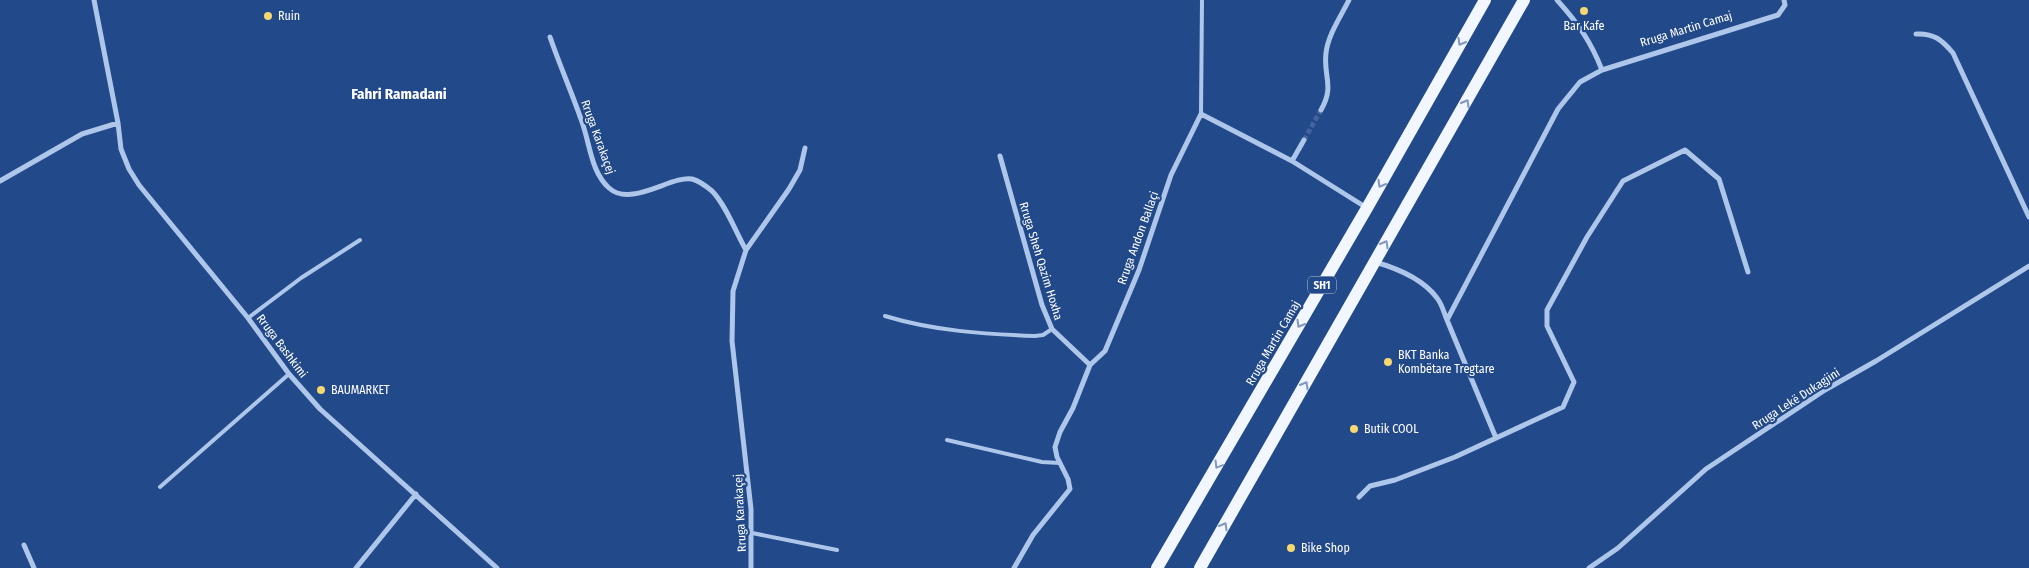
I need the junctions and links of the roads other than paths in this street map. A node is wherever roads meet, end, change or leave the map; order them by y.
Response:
1 (94, 0) edge
2 (1202, 0) edge
3 (1349, 0) edge
4 (1485, 0) edge
5 (1524, 0) edge
6 (1557, 0) edge
7 (1784, 0) edge
8 (1916, 34) dead end
9 (550, 37) dead end
10 (1602, 70) junction
11 (1321, 110) tunnel mouth
12 (1200, 114) junction
13 (118, 123) junction
14 (1304, 140) tunnel mouth
15 (805, 148) dead end
16 (1000, 156) dead end
17 (1292, 161) junction
18 (0, 181) edge
19 (1367, 208) junction
20 (2029, 216) edge
21 (360, 240) dead end
22 (746, 250) junction
23 (1375, 262) junction
24 (2029, 266) edge
25 (1748, 272) dead end
26 (885, 316) dead end
27 (248, 318) junction
28 (1447, 320) junction
29 (1052, 329) junction
30 (1090, 365) junction
31 (289, 374) junction
32 (1496, 438) junction
33 (947, 440) dead end
34 (1060, 463) junction
35 (160, 487) dead end
36 (416, 494) junction
37 (1359, 497) dead end
38 (752, 533) junction
39 (24, 545) dead end
40 (837, 550) dead end
41 (34, 568) edge
42 (356, 568) edge
43 (497, 568) edge
44 (751, 568) edge
45 (1014, 568) edge
46 (1157, 568) edge
47 (1200, 568) edge
48 (1589, 568) edge

1 - 13 street, Rruga Bashkimi
2 - 12 lane, Rruga Andon Ballaçi
3 - 11 street
4 -> 19 main road, Rruga Martin Camaj / SH1
23 -> 5 main road, SH1
6 - 10 street
7 - 10 street, Rruga Martin Camaj
8 - 20 street
9 - 22 street, Rruga Karakaçej
10 - 28 street, Rruga Martin Camaj
12 - 17 street
12 - 30 street, Rruga Andon Ballaçi
13 - 18 street
13 - 27 street, Rruga Bashkimi
14 - 17 street
15 - 22 street, Rruga Karakaçej
16 - 29 street, Rruga Sheh Qazim Hoxha
17 - 19 street
19 -> 46 main road, Rruga Martin Camaj / SH1
21 - 27 lane
22 - 38 street, Rruga Karakaçej
23 - 28 street
47 -> 23 main road, SH1
24 - 48 street, Rruga Lekë Dukagjini
25 - 32 street
26 - 29 lane
27 - 31 street, Rruga Bashkimi
28 - 32 street
29 - 30 street, Rruga Sheh Qazim Hoxha
30 - 34 street
31 - 35 lane
31 - 36 street, Rruga Bashkimi
32 - 37 street
33 - 34 lane
34 - 45 street
36 - 42 street
36 - 43 street, Rruga Bashkimi
38 - 40 lane
38 - 44 street, Rruga Karakaçej
39 - 41 street

